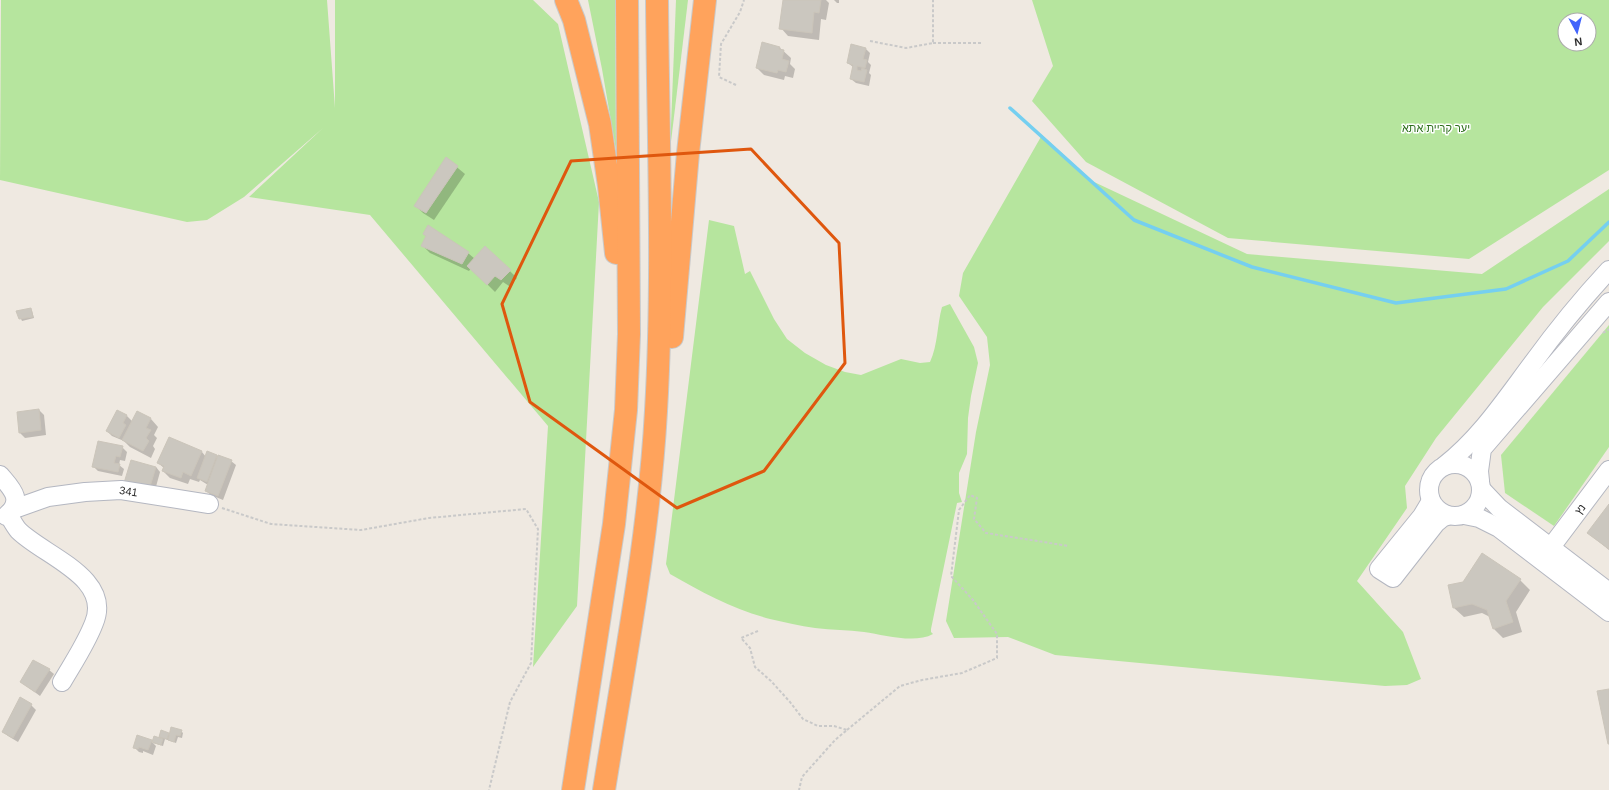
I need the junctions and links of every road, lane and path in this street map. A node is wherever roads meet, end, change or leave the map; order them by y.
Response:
1 (566, 0) edge
2 (627, 0) edge
3 (657, 0) edge
4 (705, 0) edge
5 (744, 0) edge
6 (932, 0) edge
7 (870, 41) dead end
8 (932, 42) junction
9 (983, 43) dead end
10 (736, 85) dead end
11 (1609, 270) edge
12 (1609, 302) edge
13 (621, 465) junction
14 (1444, 466) junction
15 (1609, 470) edge
16 (4, 479) edge
17 (1481, 485) junction
18 (48, 497) junction
19 (1431, 501) junction
20 (209, 504) joint
21 (1456, 515) junction
22 (5, 517) edge
23 (1069, 546) dead end
24 (1551, 547) junction
25 (638, 574) junction
26 (1609, 592) edge
27 (1609, 612) edge
28 (758, 630) dead end
29 (62, 682) dead end
30 (848, 730) junction
31 (489, 790) edge
32 (573, 790) edge
33 (604, 790) edge
34 (799, 790) edge

1 - 13 highway
2 - 13 highway
3 - 25 highway
4 - 25 highway
5 - 10 path
6 - 8 path
7 - 8 path
8 - 9 path
11 - 14 street
12 - 17 street
13 - 32 highway
14 - 17 street
14 - 19 street
15 - 24 street, נץ
16 - 18 street
16 - 22 street
17 - 21 street
17 - 24 street
18 - 20 street, 341
18 - 22 street
19 - 21 street
19 - 21 street
20 - 31 path
21 - 27 street
22 - 29 street
23 - 30 path
24 - 26 street
25 - 33 highway
28 - 30 path
30 - 34 path

